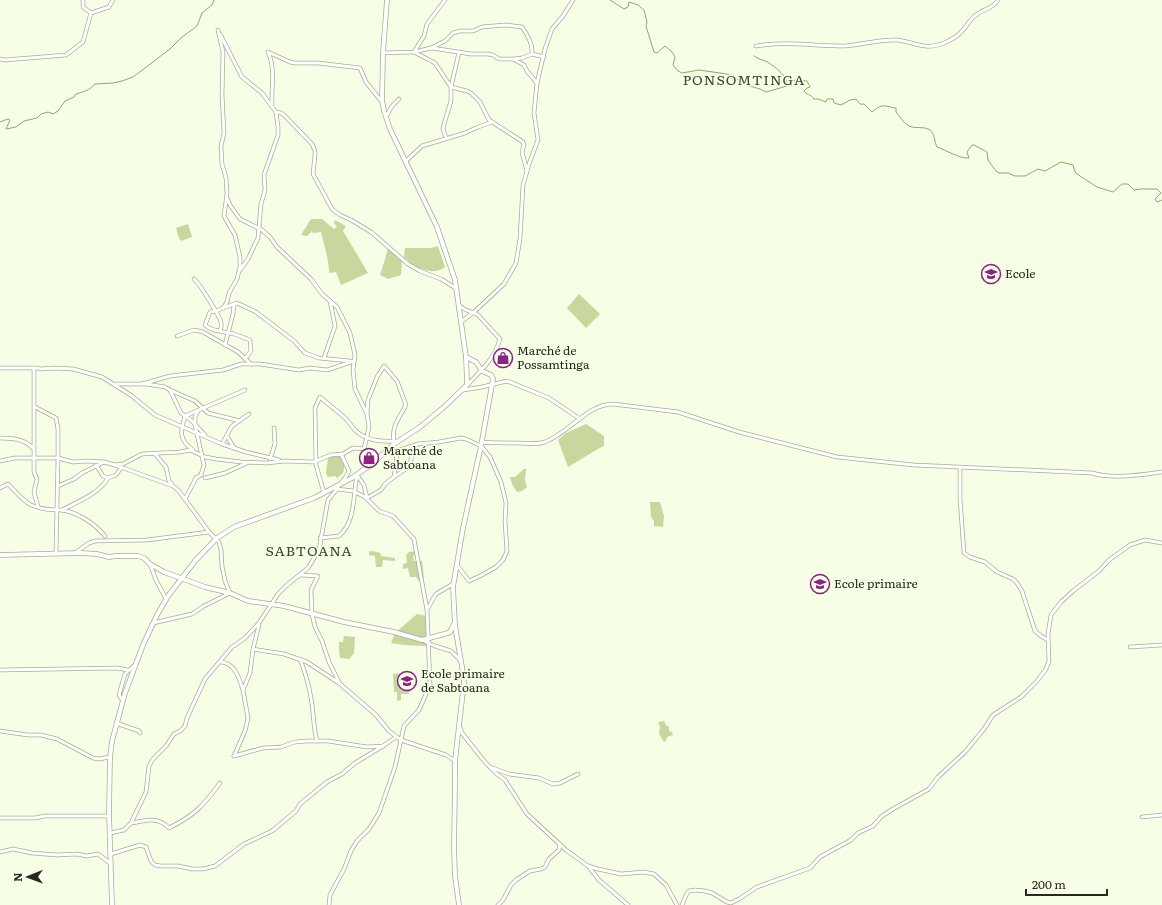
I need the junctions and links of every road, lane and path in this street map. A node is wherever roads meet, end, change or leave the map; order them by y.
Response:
1 (83, 0) edge
2 (113, 0) edge
3 (387, 0) edge
4 (445, 0) edge
5 (574, 0) edge
6 (998, 0) edge
7 (91, 13) junction
8 (756, 46) dead end
9 (431, 48) junction
10 (414, 52) junction
11 (459, 52) junction
12 (383, 53) junction
13 (532, 54) junction
14 (544, 56) junction
15 (0, 59) edge
16 (513, 59) junction
17 (537, 83) junction
18 (451, 87) junction
19 (399, 99) dead end
20 (383, 104) junction
21 (272, 106) junction
22 (276, 112) junction
23 (386, 116) junction
24 (492, 122) junction
25 (446, 138) junction
26 (405, 162) junction
27 (527, 170) junction
28 (227, 198) junction
29 (260, 229) junction
30 (239, 272) junction
31 (194, 279) dead end
32 (457, 289) junction
33 (329, 299) junction
34 (234, 305) junction
35 (459, 305) junction
36 (223, 308) junction
37 (216, 311) junction
38 (474, 312) junction
39 (461, 322) junction
40 (220, 331) junction
41 (228, 333) junction
42 (177, 336) dead end
43 (225, 345) junction
44 (466, 357) junction
45 (324, 358) junction
46 (245, 359) junction
47 (354, 361) junction
48 (251, 364) junction
49 (0, 368) edge
50 (34, 369) junction
51 (482, 371) junction
52 (162, 379) junction
53 (113, 384) junction
54 (142, 384) junction
55 (492, 384) junction
56 (466, 385) junction
57 (165, 387) junction
58 (170, 390) junction
59 (245, 390) dead end
60 (463, 390) junction
61 (35, 407) junction
62 (202, 408) junction
63 (198, 410) junction
64 (249, 414) dead end
65 (367, 414) junction
66 (185, 416) junction
67 (580, 419) junction
68 (240, 421) junction
69 (195, 425) junction
70 (182, 427) junction
71 (274, 428) dead end
72 (197, 433) junction
73 (227, 436) junction
74 (208, 437) junction
75 (0, 438) edge
76 (368, 438) junction
77 (401, 440) junction
78 (394, 441) junction
79 (222, 444) junction
80 (481, 444) junction
81 (413, 446) junction
82 (234, 448) junction
83 (34, 449) junction
84 (397, 450) junction
85 (386, 451) junction
86 (197, 452) junction
87 (155, 454) junction
88 (201, 454) junction
89 (341, 454) junction
90 (34, 458) junction
91 (58, 458) junction
92 (270, 459) junction
93 (285, 461) junction
94 (317, 461) junction
95 (0, 462) edge
96 (92, 462) junction
97 (104, 462) junction
98 (249, 463) junction
99 (123, 464) junction
100 (97, 466) junction
101 (115, 466) junction
102 (960, 466) junction
103 (121, 468) junction
104 (1162, 472) edge
105 (357, 474) junction
106 (394, 477) junction
107 (108, 478) junction
108 (205, 478) dead end
109 (58, 486) junction
110 (173, 486) junction
111 (338, 487) junction
112 (0, 488) edge
113 (355, 492) junction
114 (324, 493) junction
115 (367, 498) junction
116 (185, 499) junction
117 (38, 507) junction
118 (57, 510) junction
119 (62, 510) junction
120 (209, 532) junction
121 (105, 536) dead end
122 (320, 538) junction
123 (216, 539) junction
124 (1162, 543) edge
125 (56, 554) junction
126 (74, 554) junction
127 (0, 555) edge
128 (150, 564) junction
129 (456, 565) junction
130 (300, 575) junction
131 (181, 579) junction
132 (454, 582) junction
133 (230, 593) junction
134 (166, 599) junction
135 (272, 604) junction
136 (427, 610) junction
137 (312, 614) junction
138 (454, 622) junction
139 (153, 623) junction
140 (259, 623) junction
141 (1048, 640) junction
142 (429, 641) junction
143 (1162, 645) edge
144 (1130, 647) dead end
145 (253, 649) junction
146 (300, 659) junction
147 (461, 661) junction
148 (221, 662) junction
149 (136, 664) junction
150 (0, 670) edge
151 (128, 670) junction
152 (339, 683) junction
153 (244, 690) junction
154 (123, 701) junction
155 (116, 723) junction
156 (460, 727) junction
157 (0, 731) edge
158 (140, 733) dead end
159 (396, 736) junction
160 (401, 740) junction
161 (317, 741) junction
162 (383, 746) junction
163 (110, 757) junction
164 (455, 761) junction
165 (488, 766) junction
166 (578, 774) dead end
167 (220, 783) dead end
168 (1162, 815) edge
169 (110, 816) junction
170 (1142, 817) dead end
171 (0, 818) edge
172 (131, 823) junction
173 (110, 833) junction
174 (560, 844) junction
175 (0, 852) edge
176 (111, 854) junction
177 (111, 864) junction
178 (588, 866) junction
179 (112, 905) edge
180 (329, 905) edge
181 (459, 905) edge
182 (498, 905) edge
183 (628, 905) edge
184 (677, 905) edge
185 (682, 905) edge

1 - 7 street
2 - 7 street
3 - 12 street
4 - 10 street
5 - 14 street
6 - 8 street
7 - 15 street
9 - 10 street
9 - 11 street
9 - 13 street
10 - 12 street
10 - 18 street
11 - 16 street
11 - 18 street
12 - 20 street
13 - 14 street
13 - 16 street
14 - 17 street
16 - 17 street
17 - 27 street
18 - 24 street
18 - 25 street
19 - 23 street
20 - 21 street
20 - 23 street
21 - 22 street
21 - 28 street
22 - 29 street
22 - 32 street
23 - 26 street
24 - 25 street
24 - 27 street
25 - 26 street
26 - 32 street
27 - 38 street
28 - 29 street
28 - 30 street
29 - 30 street
29 - 33 street
30 - 36 street
31 - 37 street
32 - 35 street
33 - 45 street
33 - 47 street
34 - 36 street
34 - 41 street
34 - 45 street
35 - 38 street
35 - 39 street
36 - 37 street
37 - 40 street
37 - 40 street
38 - 39 street
38 - 51 street
39 - 44 street
40 - 41 street
41 - 43 street
41 - 46 street
42 - 43 street
43 - 46 street
44 - 51 street
44 - 56 street
45 - 47 street
46 - 48 street
47 - 48 street
47 - 65 street
48 - 52 street
49 - 50 street
50 - 53 street
50 - 61 street
51 - 55 street
51 - 56 street
52 - 54 street
52 - 57 street
53 - 54 street
53 - 70 street
54 - 57 street
55 - 60 street
55 - 67 street
55 - 80 street
56 - 60 street
57 - 58 street
58 - 62 street
58 - 66 street
59 - 62 street
60 - 77 street
61 - 83 street
61 - 91 street
62 - 63 street
62 - 68 street
63 - 66 street
63 - 69 street
64 - 68 street
65 - 76 street
65 - 78 street
66 - 69 street
66 - 70 street
67 - 80 street
67 - 102 street
68 - 73 street
69 - 72 street
69 - 74 street
70 - 72 street
70 - 86 street
71 - 92 street
72 - 74 street
72 - 88 street
73 - 79 street
73 - 82 street
74 - 79 street
75 - 83 street
76 - 78 street
76 - 89 street
76 - 94 street
77 - 78 street
77 - 85 street
79 - 82 street
80 - 81 street
80 - 129 street
80 - 129 street
81 - 84 street
81 - 106 street
82 - 92 street
83 - 90 street
84 - 85 street
84 - 106 street
85 - 105 street
86 - 87 street
86 - 88 street
87 - 99 street
87 - 110 street
88 - 98 street
88 - 116 street
89 - 94 street
89 - 111 street
90 - 91 street
90 - 95 street
90 - 117 street
91 - 96 street
91 - 109 street
92 - 93 street
93 - 94 street
93 - 98 street
94 - 114 street
96 - 97 street
96 - 100 street
97 - 100 street
97 - 101 street
98 - 108 street
99 - 101 street
99 - 103 street
100 - 107 street
100 - 109 street
101 - 103 street
102 - 104 street
102 - 141 street
103 - 107 street
103 - 110 street
105 - 111 street
105 - 113 street
105 - 115 street
106 - 115 street
107 - 119 street
109 - 118 street
110 - 116 street
111 - 113 street
111 - 114 street
111 - 122 street
112 - 117 street
113 - 115 street
113 - 122 street
114 - 123 street
115 - 136 street
116 - 120 street
117 - 118 street
118 - 119 street
118 - 125 street
119 - 121 street
120 - 123 street
120 - 126 street
122 - 130 street
123 - 131 street
123 - 133 street
124 - 141 street
125 - 126 street
125 - 127 street
126 - 128 street
128 - 131 street
128 - 134 street
129 - 132 street
130 - 135 street
130 - 137 street
131 - 133 street
131 - 134 street
132 - 136 street
132 - 138 street
133 - 135 street
133 - 139 street
134 - 139 street
135 - 137 street
135 - 140 street
136 - 142 street
137 - 142 street
137 - 152 street
138 - 142 street
138 - 147 street
139 - 149 street
140 - 145 street
140 - 148 street
141 - 185 street
142 - 147 street
142 - 160 street
143 - 144 street
145 - 146 street
145 - 153 street
146 - 152 street
146 - 161 street
147 - 156 street
148 - 153 street
148 - 172 street
149 - 151 street
149 - 154 street
150 - 151 street
151 - 154 street
152 - 159 street
153 - 161 street
154 - 155 street
155 - 158 street
155 - 163 street
156 - 164 street
156 - 165 street
157 - 163 street
159 - 160 street
159 - 162 street
160 - 164 street
160 - 180 street
161 - 162 street
162 - 176 street
163 - 169 street
164 - 181 street
165 - 166 street
165 - 174 street
167 - 172 street
168 - 170 street
169 - 171 street
169 - 173 street
172 - 173 street
173 - 176 street
174 - 178 street
174 - 182 street
175 - 177 street
176 - 177 street
177 - 179 street
178 - 183 street
178 - 184 street

